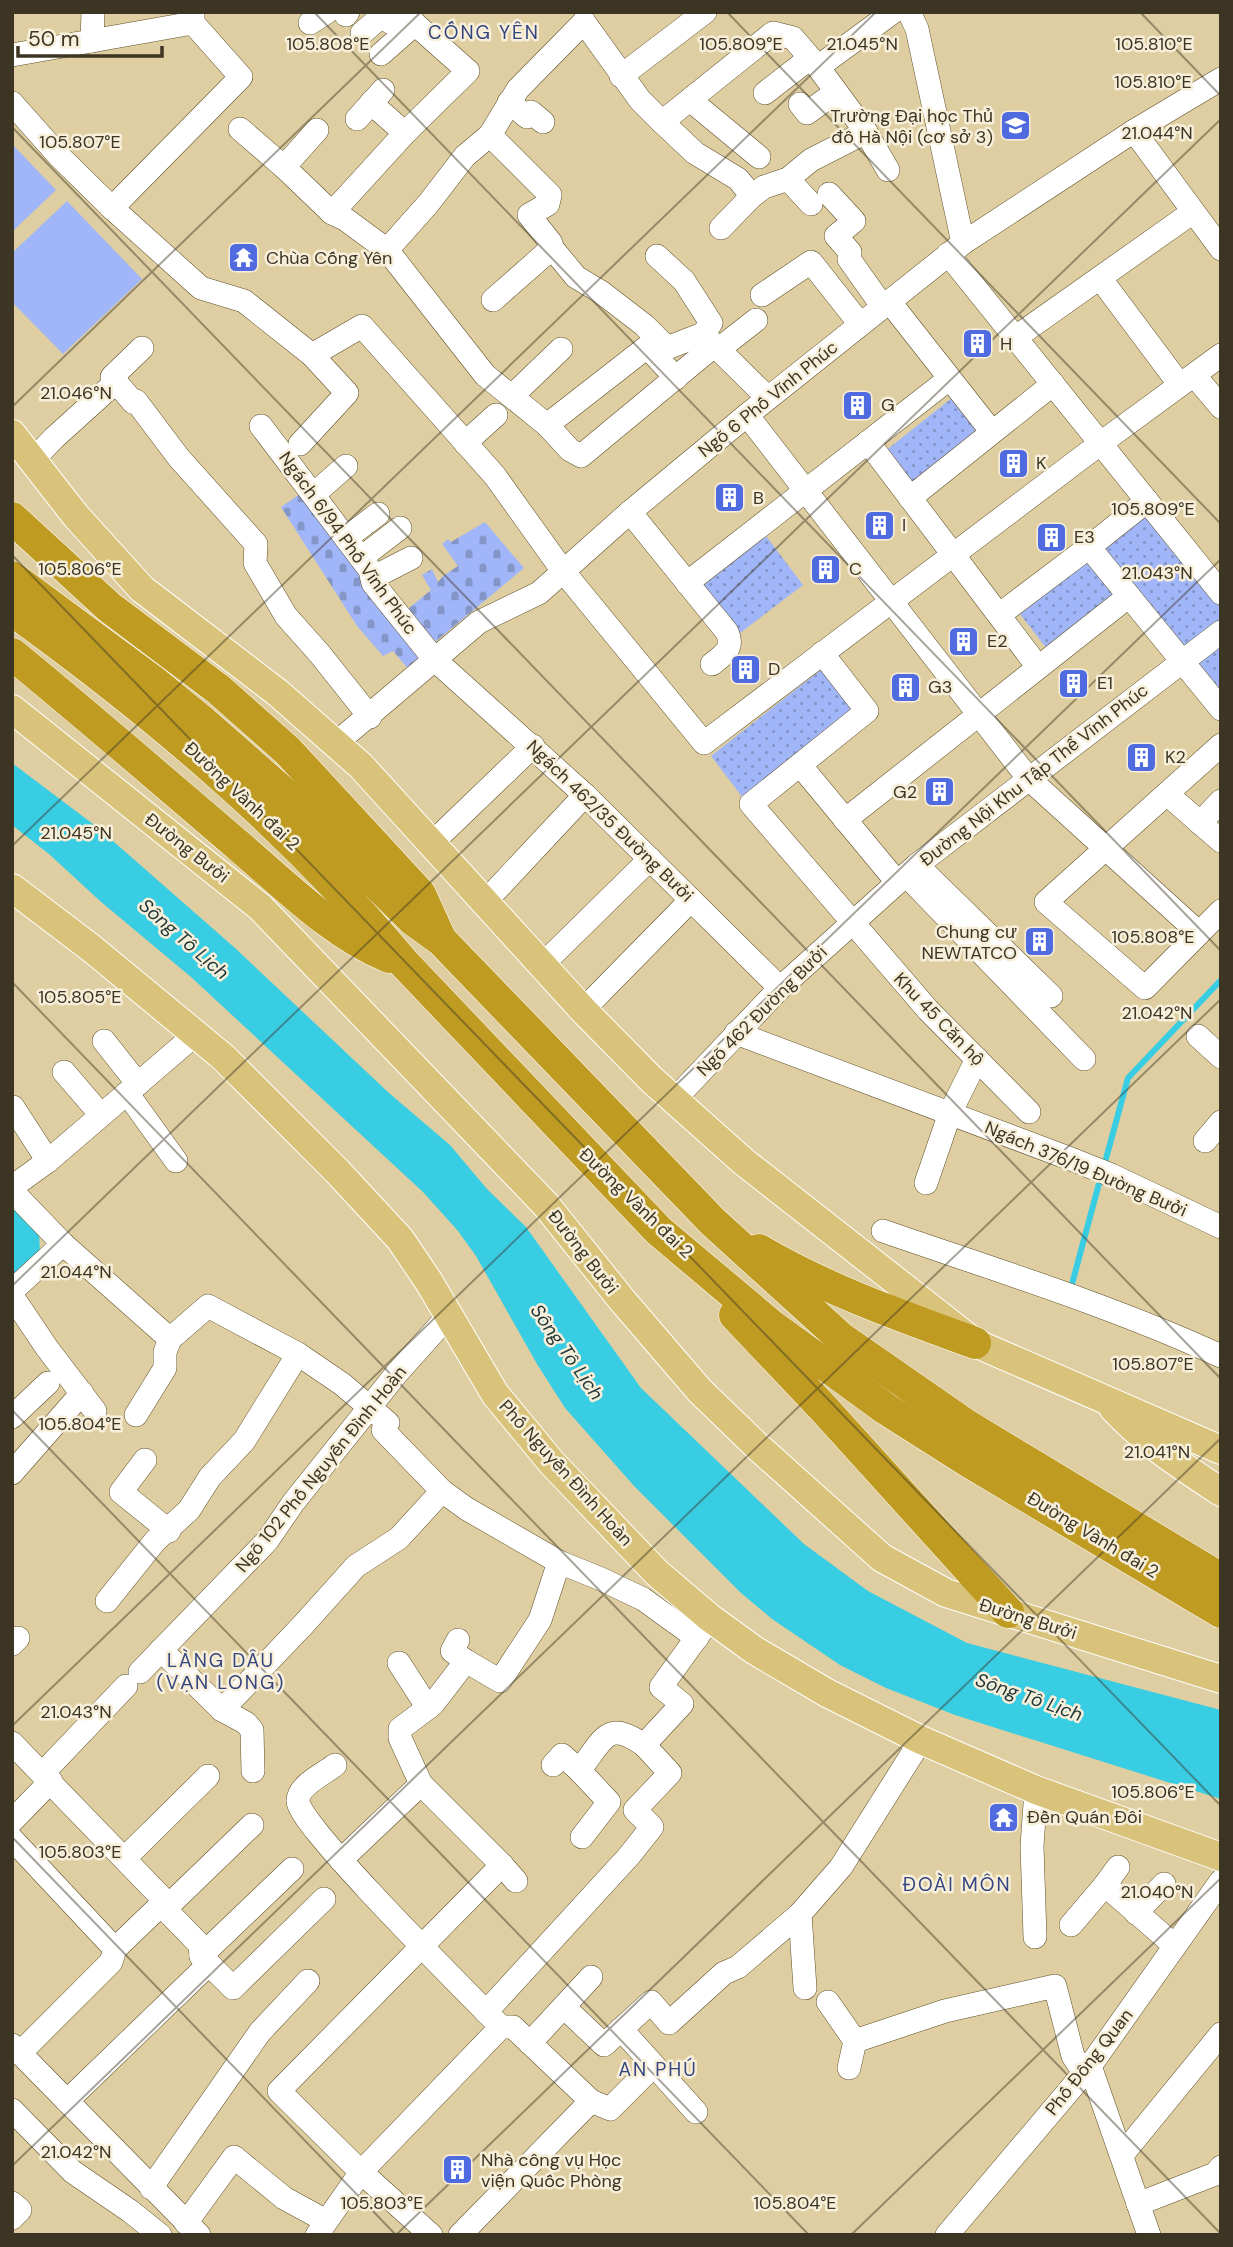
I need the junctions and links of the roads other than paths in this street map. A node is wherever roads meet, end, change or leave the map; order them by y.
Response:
1 (93, 12) edge
2 (705, 12) edge
3 (893, 12) edge
4 (909, 12) edge
5 (411, 17) edge
6 (585, 17) edge
7 (193, 18) edge
8 (362, 33) dead end
9 (92, 41) junction
10 (381, 54) dead end
11 (12, 55) edge
12 (814, 62) junction
13 (621, 76) junction
14 (1221, 79) edge
15 (836, 92) junction
16 (765, 93) dead end
17 (690, 100) junction
18 (509, 102) junction
19 (12, 103) edge
20 (370, 104) dead end
21 (800, 104) dead end
22 (543, 122) dead end
23 (662, 122) junction
24 (240, 129) dead end
25 (317, 130) dead end
26 (1134, 131) junction
27 (866, 132) junction
28 (405, 133) junction
29 (490, 135) junction
30 (759, 157) dead end
31 (284, 167) junction
32 (888, 170) dead end
33 (788, 179) junction
34 (752, 196) junction
35 (112, 208) junction
36 (1193, 212) junction
37 (332, 213) junction
38 (721, 228) dead end
39 (552, 248) junction
40 (955, 248) junction
41 (1221, 249) edge
42 (387, 250) junction
43 (657, 256) dead end
44 (1100, 278) junction
45 (762, 295) dead end
46 (493, 300) dead end
47 (886, 304) junction
48 (756, 320) dead end
49 (860, 324) junction
50 (1016, 337) junction
51 (712, 343) junction
52 (142, 348) dead end
53 (561, 349) dead end
54 (312, 355) junction
55 (1221, 355) edge
56 (676, 378) junction
57 (949, 379) junction
58 (1187, 380) junction
59 (116, 382) junction
60 (1053, 384) junction
61 (512, 396) junction
62 (768, 398) junction
63 (1221, 407) edge
64 (496, 415) dead end
65 (747, 415) junction
66 (547, 425) junction
67 (261, 426) dead end
68 (992, 432) junction
69 (12, 434) edge
70 (868, 442) junction
71 (465, 443) junction
72 (1101, 443) junction
73 (300, 444) dead end
74 (32, 460) junction
75 (346, 466) dead end
76 (806, 491) junction
77 (314, 495) junction
78 (910, 498) junction
79 (1147, 501) junction
80 (630, 512) junction
81 (378, 514) dead end
82 (12, 518) edge
83 (400, 528) dead end
84 (346, 538) junction
85 (1090, 547) junction
86 (953, 554) junction
87 (360, 558) junction
88 (411, 558) dead end
89 (564, 571) junction
90 (12, 578) edge
91 (372, 578) junction
92 (687, 583) junction
93 (1221, 593) edge
94 (1129, 596) junction
95 (891, 601) junction
96 (12, 610) edge
97 (999, 615) junction
98 (1221, 632) edge
99 (822, 653) junction
100 (12, 654) edge
101 (435, 660) junction
102 (1182, 662) junction
103 (712, 664) dead end
104 (1038, 667) junction
105 (140, 689) junction
106 (12, 709) edge
107 (1221, 709) edge
108 (978, 715) junction
109 (369, 717) junction
110 (335, 744) junction
111 (1221, 745) edge
112 (533, 746) junction
113 (800, 765) junction
114 (1028, 778) junction
115 (1167, 794) junction
116 (585, 795) junction
117 (1221, 801) edge
118 (845, 820) junction
119 (1200, 822) junction
120 (1221, 841) edge
121 (431, 844) junction
122 (1106, 849) junction
123 (650, 859) junction
124 (907, 874) junction
125 (12, 888) edge
126 (691, 900) junction
127 (484, 903) junction
128 (1221, 911) edge
129 (852, 923) junction
130 (1199, 933) junction
131 (441, 940) junction
132 (404, 963) junction
133 (542, 965) junction
134 (780, 988) junction
135 (1051, 996) dead end
136 (583, 1010) junction
137 (736, 1033) junction
138 (196, 1034) junction
139 (1198, 1036) dead end
140 (104, 1041) dead end
141 (1221, 1058) edge
142 (976, 1059) junction
143 (1084, 1059) dead end
144 (64, 1072) dead end
145 (133, 1088) junction
146 (674, 1100) junction
147 (13, 1108) edge
148 (1030, 1112) dead end
149 (950, 1113) junction
150 (101, 1115) junction
151 (1221, 1122) edge
152 (1205, 1141) dead end
153 (47, 1161) junction
154 (176, 1161) dead end
155 (926, 1184) dead end
156 (12, 1189) edge
157 (713, 1222) junction
158 (1221, 1227) edge
159 (659, 1231) junction
160 (883, 1231) dead end
161 (63, 1244) junction
162 (12, 1291) edge
163 (12, 1296) edge
164 (449, 1315) junction
165 (170, 1339) junction
166 (975, 1343) junction
167 (298, 1354) junction
168 (1221, 1356) edge
169 (48, 1383) dead end
170 (1105, 1399) junction
171 (371, 1408) junction
172 (136, 1415) dead end
173 (12, 1417) edge
174 (1221, 1450) edge
175 (145, 1460) dead end
176 (12, 1473) edge
177 (442, 1491) junction
178 (1221, 1492) edge
179 (169, 1531) junction
180 (559, 1562) junction
181 (1221, 1579) edge
182 (107, 1601) dead end
183 (1008, 1612) junction
184 (1221, 1612) edge
185 (704, 1628) junction
186 (161, 1650) junction
187 (399, 1663) dead end
188 (1221, 1679) edge
189 (428, 1708) junction
190 (222, 1710) junction
191 (921, 1740) junction
192 (12, 1743) edge
193 (644, 1745) junction
194 (335, 1765) dead end
195 (553, 1765) dead end
196 (579, 1770) junction
197 (253, 1771) dead end
198 (208, 1776) dead end
199 (47, 1777) junction
200 (421, 1784) junction
201 (1036, 1790) junction
202 (12, 1821) edge
203 (252, 1825) dead end
204 (582, 1837) dead end
205 (12, 1839) edge
206 (1221, 1857) edge
207 (125, 1858) junction
208 (341, 1860) junction
209 (292, 1869) dead end
210 (1221, 1881) edge
211 (1164, 1884) dead end
212 (324, 1899) dead end
213 (165, 1905) junction
214 (1136, 1913) junction
215 (800, 1914) junction
216 (1071, 1925) dead end
217 (1035, 1937) dead end
218 (422, 1946) junction
219 (1175, 1946) junction
220 (115, 1949) junction
221 (204, 1961) junction
222 (592, 1977) dead end
223 (308, 1981) dead end
224 (805, 1988) dead end
225 (828, 2002) dead end
226 (564, 2007) junction
227 (494, 2019) junction
228 (621, 2029) junction
229 (1221, 2035) edge
230 (855, 2041) junction
231 (530, 2043) junction
232 (16, 2049) edge
233 (653, 2066) junction
234 (849, 2068) dead end
235 (1087, 2070) junction
236 (67, 2101) junction
237 (591, 2101) junction
238 (12, 2110) edge
239 (696, 2112) dead end
240 (1122, 2155) junction
241 (361, 2172) junction
242 (1219, 2173) edge
243 (151, 2188) junction
244 (12, 2203) edge
245 (1138, 2204) junction
246 (12, 2218) edge
247 (322, 2228) edge
248 (192, 2229) edge
249 (160, 2235) edge
250 (431, 2235) edge
251 (460, 2235) edge
252 (947, 2235) edge
253 (1149, 2235) edge

1 - 9 street
2 - 13 street
3 - 12 street
4 - 40 street
5 - 8 street
5 - 10 street
5 - 28 street
6 - 13 street
6 - 18 street
7 - 9 street
7 - 35 street
9 - 11 street
12 - 15 street
12 - 16 street
12 - 17 street
13 - 23 street
14 - 26 street, Ngõ 6 Phố Vĩnh Phúc
15 - 21 street
15 - 27 street
17 - 23 street
17 - 30 street
18 - 22 street
18 - 29 street
19 - 35 street
20 - 28 street
23 - 34 street
24 - 31 street
25 - 31 street
26 - 36 street
26 - 40 street, Ngõ 6 Phố Vĩnh Phúc
27 - 32 street
27 - 33 street
28 - 37 street
29 - 39 street
29 - 42 street
31 - 37 street
33 - 34 street
33 - 47 street
34 - 38 street
35 - 54 street
36 - 41 street
36 - 44 street
37 - 42 street
39 - 46 street
39 - 51 street
40 - 47 street, Ngõ 6 Phố Vĩnh Phúc
40 - 50 street
42 - 61 street
43 - 51 street
44 - 50 street
44 - 58 street
45 - 49 street
47 - 49 street, Ngõ 6 Phố Vĩnh Phúc
47 - 57 street
48 - 51 street
49 - 62 street, Ngõ 6 Phố Vĩnh Phúc
50 - 60 street
51 - 56 street
51 - 62 street
52 - 59 street
53 - 61 street
54 - 71 street
54 - 73 street
55 - 58 street
56 - 66 street
56 - 66 street
57 - 68 street
57 - 70 street
58 - 63 street
58 - 72 street
59 - 74 street
59 - 109 street
60 - 68 street
60 - 72 street
61 - 66 street
62 - 65 street, Ngõ 6 Phố Vĩnh Phúc
64 - 71 street
65 - 76 street
65 - 80 street, Ngõ 6 Phố Vĩnh Phúc
67 - 77 street, Ngách 6/94 Phố Vĩnh Phúc
68 - 78 street
69 - 74 main road
70 - 76 street
70 - 78 street
71 - 89 street
72 - 79 street
72 - 86 street
74 - 110 main road
75 - 77 street
76 - 92 street
76 - 95 street
77 - 84 street, Ngách 6/94 Phố Vĩnh Phúc
78 - 86 street
79 - 85 street
79 - 93 street
80 - 89 street, Ngõ 6 Phố Vĩnh Phúc
80 - 92 street
81 - 84 street
82 - 131 highway
83 - 87 street
84 - 87 street, Ngách 6/94 Phố Vĩnh Phúc
85 - 94 street
85 - 97 street
86 - 95 street
86 - 97 street
87 - 91 street, Ngách 6/94 Phố Vĩnh Phúc
88 - 91 street
89 - 99 street
89 - 101 street, Ngõ 6 Phố Vĩnh Phúc
90 - 105 highway
91 - 101 street, Ngách 6/94 Phố Vĩnh Phúc
92 - 103 street
94 - 102 street
94 - 104 street
95 - 99 street
95 - 108 street
96 - 105 highway
97 - 104 street
98 - 102 street, Đường Nội Khu Tập Thể Vĩnh Phúc
99 - 113 street
100 - 132 highway
101 - 109 street, Ngõ 6 Phố Vĩnh Phúc
101 - 112 street, Ngách 462/35 Đường Bưởi
102 - 107 street
102 - 114 street, Đường Nội Khu Tập Thể Vĩnh Phúc
104 - 108 street
105 - 131 highway, Đường Vành đai 2
105 - 132 highway, Đường Vành đai 2
106 - 183 main road, Đường Bưởi
108 - 114 street
108 - 118 street
109 - 110 street, Ngõ 6 Phố Vĩnh Phúc
110 - 121 main road
111 - 115 street
112 - 116 street, Ngách 462/35 Đường Bưởi
112 - 121 street
113 - 118 street
113 - 129 street, Khu 45 Căn hộ
114 - 122 street
114 - 124 street, Đường Nội Khu Tập Thể Vĩnh Phúc
115 - 119 street
115 - 122 street
116 - 123 street, Ngách 462/35 Đường Bưởi
116 - 127 street
117 - 119 street
118 - 124 street
119 - 120 street
121 - 127 main road
122 - 130 street
122 - 130 street
123 - 126 street, Ngách 462/35 Đường Bưởi
123 - 133 street
124 - 129 street, Đường Nội Khu Tập Thể Vĩnh Phúc
124 - 135 street
124 - 143 street
125 - 138 main road, Phố Nguyễn Đình Hoàn
126 - 134 street, Ngách 462/35 Đường Bưởi
126 - 136 street
127 - 133 main road
128 - 130 street
129 - 134 street, Ngõ 462 Đường Bưởi
129 - 142 street, Khu 45 Căn hộ
131 - 157 highway, Đường Vành đai 2
132 - 159 highway, Đường Vành đai 2
133 - 136 main road
134 - 137 street, Ngõ 462 Đường Bưởi
136 - 146 main road
137 - 146 street, Ngõ 462 Đường Bưởi
137 - 149 street, Ngách 376/19 Đường Bưởi
138 - 145 street
138 - 164 main road, Phố Nguyễn Đình Hoàn
139 - 141 street
140 - 145 street
142 - 148 street, Khu 45 Căn hộ
142 - 149 street
144 - 150 street
145 - 150 street
145 - 154 street
146 - 166 main road
147 - 153 street
149 - 155 street
149 - 158 street, Ngách 376/19 Đường Bưởi
150 - 153 street
151 - 152 street
153 - 156 street
156 - 161 street
157 - 166 highway
157 - 181 highway, Đường Vành đai 2
159 - 183 highway
159 - 184 highway, Đường Vành đai 2
160 - 168 street
161 - 162 street
161 - 165 street
163 - 176 street
164 - 171 street, Ngõ 102 Phố Nguyễn Đình Hoàn
164 - 185 main road, Phố Nguyễn Đình Hoàn
165 - 167 street
165 - 172 street
166 - 170 main road
167 - 171 street
167 - 179 street
169 - 173 street
170 - 174 main road
170 - 178 main road
171 - 177 street
171 - 186 street, Ngõ 102 Phố Nguyễn Đình Hoàn
175 - 179 street
177 - 180 street
177 - 190 street
179 - 182 street
180 - 185 street
180 - 189 street
183 - 188 main road, Đường Bưởi
185 - 191 main road, Phố Nguyễn Đình Hoàn
185 - 193 street
186 - 190 street
186 - 199 street, Ngõ 102 Phố Nguyễn Đình Hoàn
187 - 189 street
189 - 200 street
190 - 197 street
191 - 201 main road, Phố Nguyễn Đình Hoàn
191 - 215 street
192 - 199 street
193 - 196 street
193 - 227 street
194 - 208 street
195 - 196 street
196 - 204 street
198 - 207 street
199 - 202 street, Ngõ 102 Phố Nguyễn Đình Hoàn
199 - 207 street
200 - 208 street
200 - 218 street
201 - 206 main road, Phố Nguyễn Đình Hoàn
201 - 217 street
203 - 213 street
205 - 220 street
207 - 213 street
208 - 218 street
209 - 221 street
210 - 219 street, Phố Đông Quan
211 - 214 street
212 - 221 street
213 - 220 street
213 - 221 street
214 - 216 street
214 - 219 street
215 - 224 street
215 - 228 street
218 - 227 street
218 - 241 street
219 - 235 street, Phố Đông Quan
220 - 232 street
221 - 236 street
222 - 226 street
223 - 243 street
225 - 230 street
226 - 228 street
226 - 231 street
227 - 231 street
227 - 241 street
228 - 233 street
229 - 240 street
230 - 234 street
230 - 235 street
231 - 237 street
232 - 236 street
233 - 237 street
233 - 239 street
235 - 240 street
235 - 252 street, Phố Đông Quan
236 - 243 street
237 - 251 street
238 - 249 street
240 - 245 street
241 - 247 street
241 - 250 street
242 - 245 street
243 - 248 street
244 - 246 street
245 - 253 street
247 - 248 street

